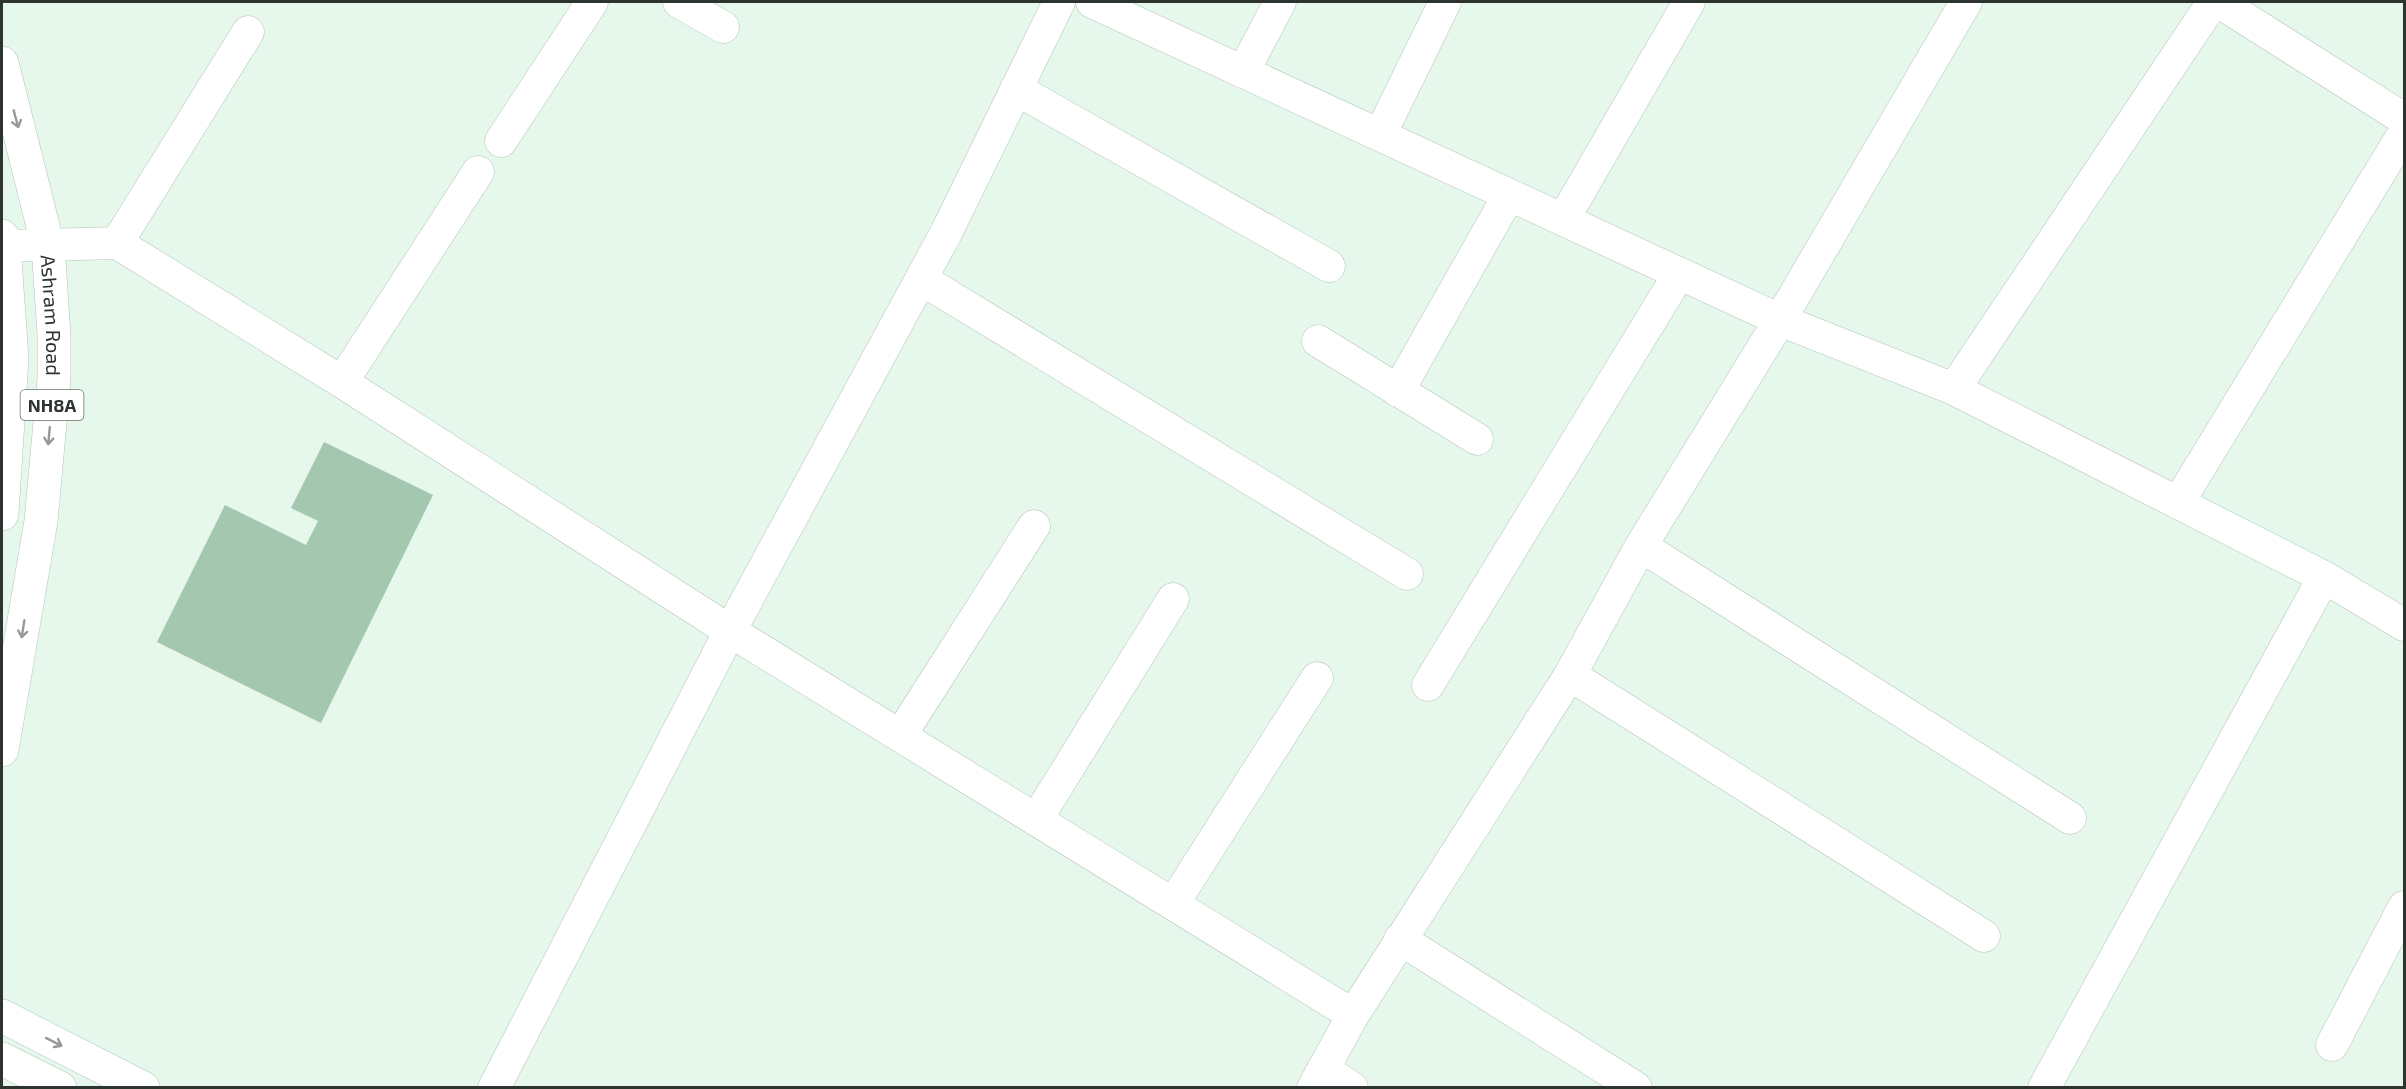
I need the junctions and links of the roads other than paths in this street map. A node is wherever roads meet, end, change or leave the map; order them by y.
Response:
1 (592, 2) edge
2 (679, 2) edge
3 (1059, 2) edge
4 (1092, 2) edge
5 (1280, 2) edge
6 (1445, 2) edge
7 (1689, 2) edge
8 (1966, 2) edge
9 (2213, 2) edge
10 (2219, 2) edge
11 (723, 27) dead end
12 (248, 32) dead end
13 (2, 63) edge
14 (1244, 72) junction
15 (1016, 89) junction
16 (2404, 119) edge
17 (2404, 133) edge
18 (1380, 135) junction
19 (501, 141) dead end
20 (478, 172) dead end
21 (1509, 195) junction
22 (1563, 220) junction
23 (3, 241) edge
24 (117, 243) junction
25 (48, 246) junction
26 (1329, 266) dead end
27 (1679, 274) junction
28 (921, 279) junction
29 (1780, 320) junction
30 (1318, 341) dead end
31 (342, 382) junction
32 (1954, 389) junction
33 (1398, 390) junction
34 (1477, 439) dead end
35 (2178, 503) junction
36 (2, 514) edge
37 (1034, 526) dead end
38 (1641, 546) junction
39 (1407, 574) dead end
40 (2324, 577) junction
41 (1173, 599) dead end
42 (2404, 625) edge
43 (730, 631) junction
44 (1570, 675) junction
45 (1317, 678) dead end
46 (1428, 685) dead end
47 (900, 736) junction
48 (2, 750) edge
49 (2070, 818) dead end
50 (1036, 820) junction
51 (1173, 904) junction
52 (2404, 907) edge
53 (1984, 936) dead end
54 (1400, 939) junction
55 (1353, 1015) junction
56 (2, 1016) edge
57 (2332, 1045) dead end
58 (2, 1059) edge
59 (1318, 1078) edge
60 (60, 1088) edge
61 (143, 1088) edge
62 (494, 1088) edge
63 (1352, 1088) edge
64 (1636, 1088) edge
65 (2044, 1088) edge

1 - 19 street
2 - 11 street
3 - 15 street
4 - 14 street
5 - 14 street
6 - 18 street
7 - 22 street
8 - 29 street
9 - 32 street
10 - 16 street
12 - 24 street
13 -> 25 main road, Ashram Road / NH8A
14 - 18 street
15 - 26 street
15 - 28 street
17 - 35 street
18 - 21 street
20 - 31 street
21 - 22 street
21 - 33 street
22 - 27 street
23 - 25 street
23 - 36 main road, Ashram Road
24 - 25 street
24 - 31 street
25 -> 48 main road, Ashram Road / NH8A
27 - 29 street
27 - 46 street
28 - 39 street
28 - 43 street
29 - 32 street
29 - 38 street
30 - 33 street
31 - 43 street
32 - 35 street
33 - 34 street
35 - 40 street
37 - 47 street
38 - 44 street
38 - 49 street
40 - 42 street
40 - 65 street
41 - 50 street
43 - 47 street
43 - 62 street
44 - 53 street
44 - 54 street
45 - 51 street
47 - 50 street
50 - 51 street
51 - 55 street
52 - 57 street
54 - 55 street
54 - 64 street
55 - 59 street
56 -> 61 main road
58 - 60 main road
59 - 63 street

